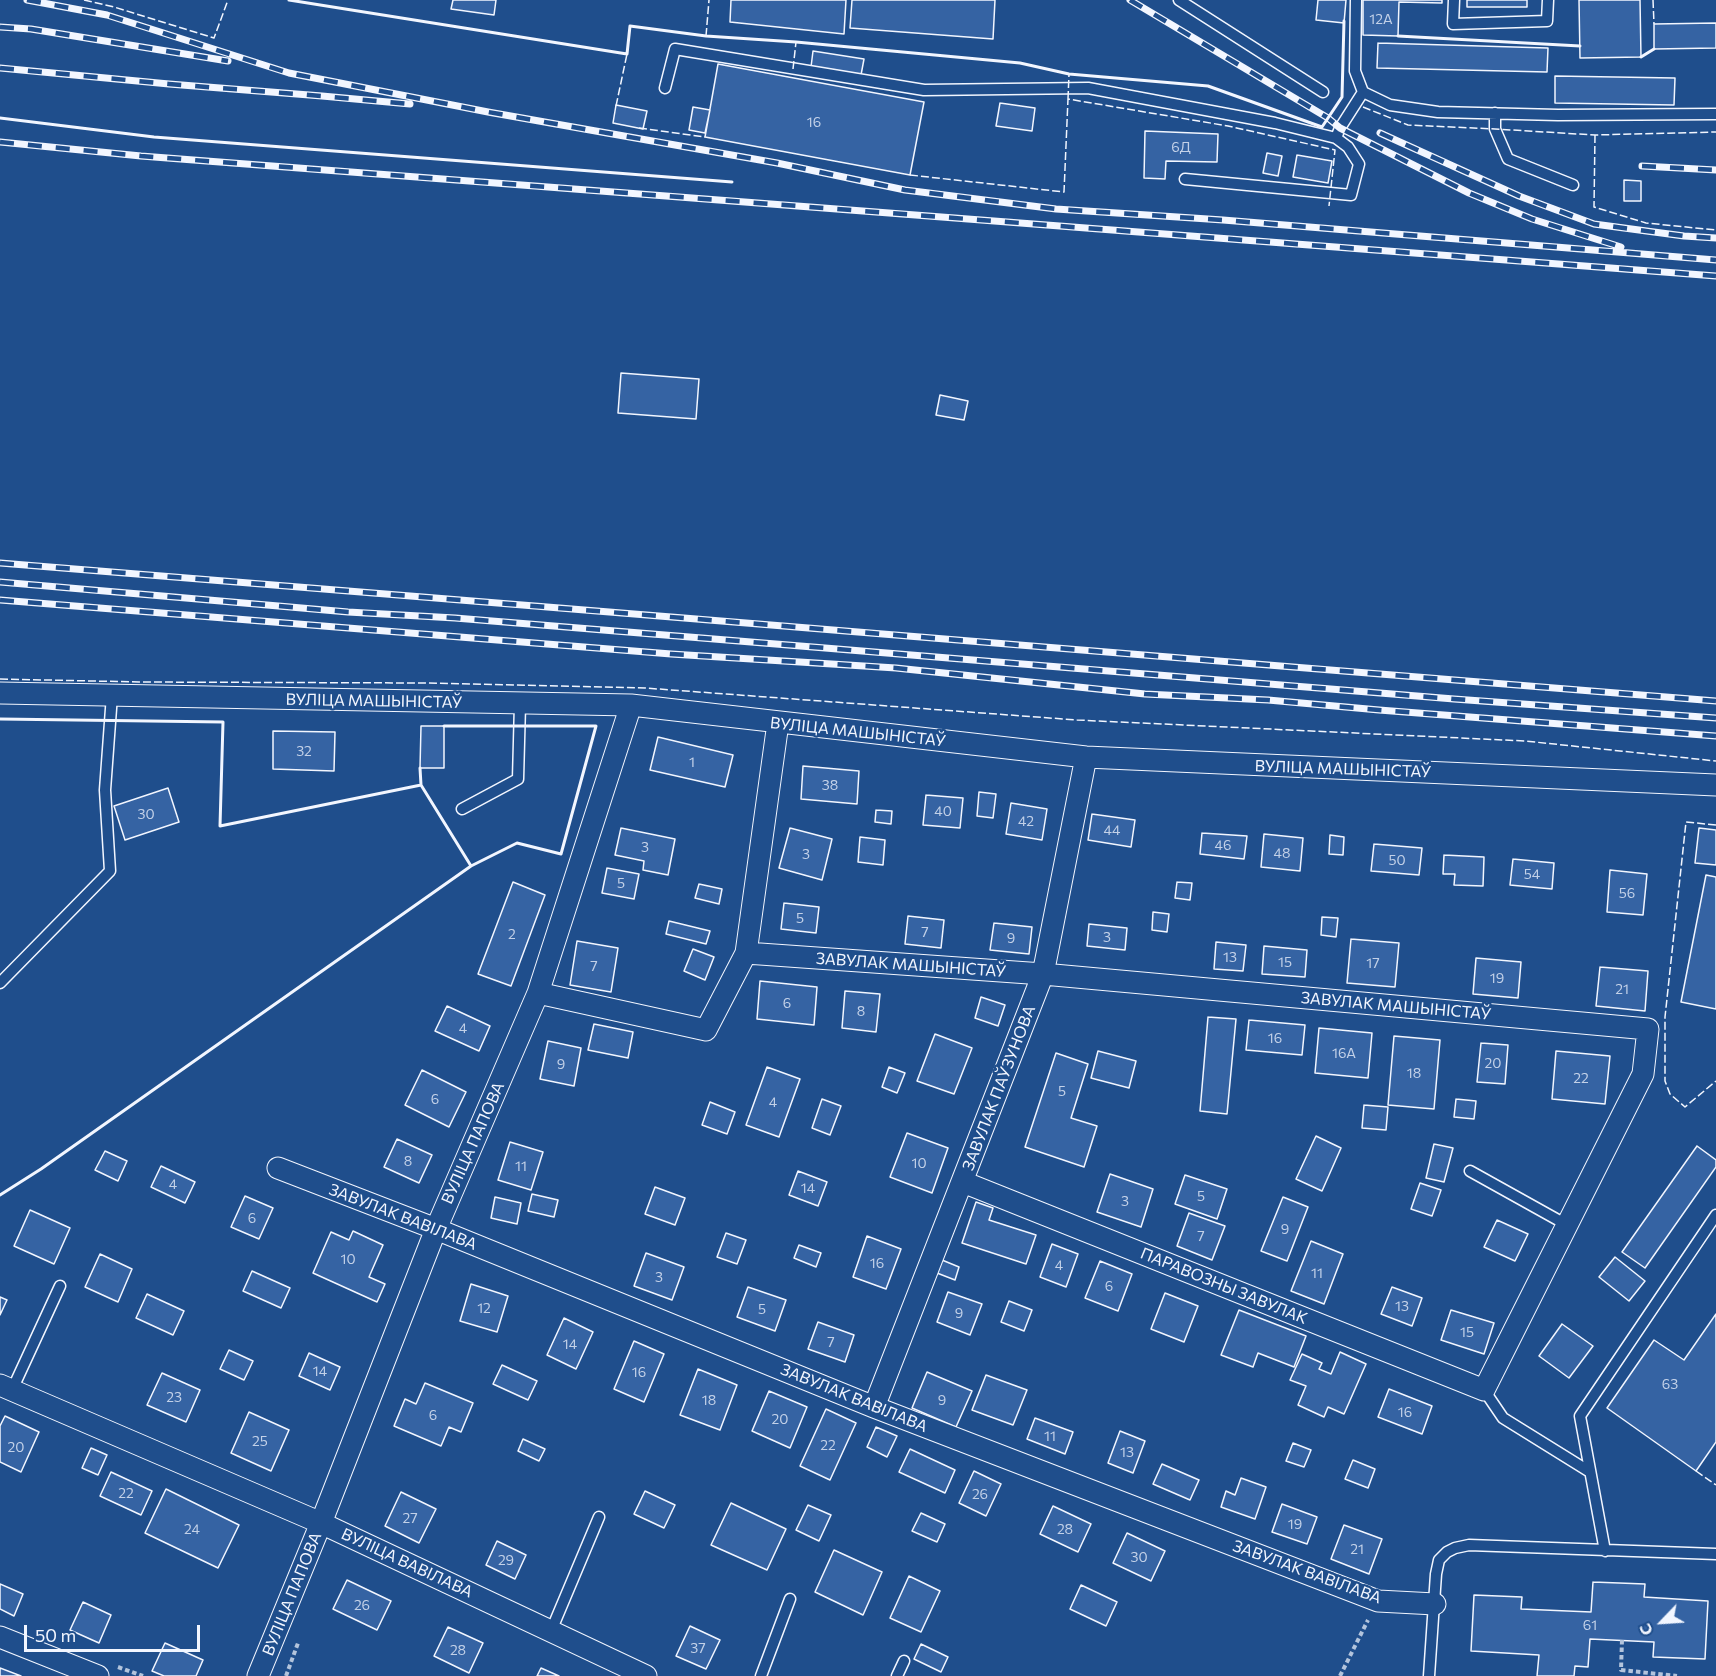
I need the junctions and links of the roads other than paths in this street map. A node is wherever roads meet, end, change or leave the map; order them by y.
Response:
1 (1179, 0) edge
2 (1356, 0) edge
3 (1454, 0) edge
4 (1548, 0) edge
5 (665, 88) dead end
6 (1323, 92) dead end
7 (1364, 92) junction
8 (1495, 113) junction
9 (1716, 114) edge
10 (1336, 138) junction
11 (1185, 179) dead end
12 (1573, 185) dead end
13 (0, 693) edge
14 (112, 695) junction
15 (520, 704) junction
16 (631, 705) junction
17 (778, 723) junction
18 (1086, 757) junction
19 (1716, 785) edge
20 (462, 809) dead end
21 (746, 953) junction
22 (1043, 974) junction
23 (0, 983) edge
24 (538, 993) junction
25 (278, 1168) dead end
26 (1470, 1171) dead end
27 (963, 1182) junction
28 (1716, 1215) edge
29 (1567, 1224) junction
30 (436, 1229) junction
31 (60, 1286) dead end
32 (6, 1388) edge
33 (1484, 1390) junction
34 (874, 1407) junction
35 (1590, 1472) junction
36 (599, 1518) dead end
37 (321, 1523) junction
38 (1716, 1544) edge
39 (1605, 1551) junction
40 (1712, 1554) edge
41 (790, 1599) dead end
42 (1435, 1604) junction
43 (551, 1631) junction
44 (0, 1637) edge
45 (904, 1660) dead end
46 (98, 1676) edge
47 (258, 1676) edge
48 (646, 1676) edge
49 (761, 1676) edge
50 (897, 1676) edge
51 (1429, 1676) edge

1 - 6 lane
2 - 7 lane
3 - 4 lane
5 - 10 lane
7 - 8 lane
7 - 10 lane
8 - 9 lane
8 - 12 lane
10 - 11 lane
13 - 14 street, ВУЛІЦА МАШЫНІСТАЎ
14 - 15 street, ВУЛІЦА МАШЫНІСТАЎ
14 - 23 lane
15 - 16 street, ВУЛІЦА МАШЫНІСТАЎ
15 - 20 lane
16 - 17 street, ВУЛІЦА МАШЫНІСТАЎ
16 - 24 street, ВУЛІЦА ПАПОВА
17 - 18 street, ВУЛІЦА МАШЫНІСТАЎ
17 - 21 street
18 - 19 street, ВУЛІЦА МАШЫНІСТАЎ
18 - 22 street, ЗАВУЛАК ПАЎЗУНОВА
21 - 22 street, ЗАВУЛАК МАШЫНІСТАЎ
21 - 24 street
22 - 27 street, ЗАВУЛАК ПАЎЗУНОВА
22 - 29 street, ЗАВУЛАК МАШЫНІСТАЎ
24 - 30 street, ВУЛІЦА ПАПОВА
25 - 30 street, ЗАВУЛАК ВАВІЛАВА
26 - 29 lane
27 - 33 street, ПАРАВОЗНЫ ЗАВУЛАК
27 - 34 street, ЗАВУЛАК ПАЎЗУНОВА
28 - 35 lane
29 - 33 street, ЗАВУЛАК МАШЫНІСТАЎ
30 - 34 street, ЗАВУЛАК ВАВІЛАВА
30 - 37 street, ВУЛІЦА ПАПОВА
31 - 32 lane
32 - 37 street, ВУЛІЦА ВАВІЛАВА
33 - 35 lane
34 - 42 street, ЗАВУЛАК ВАВІЛАВА
35 - 39 lane
36 - 43 lane
37 - 43 street, ВУЛІЦА ВАВІЛАВА
37 - 47 street, ВУЛІЦА ПАПОВА
38 - 40 lane
39 - 40 lane
39 - 42 lane
41 - 49 lane
42 - 51 lane
43 - 48 street, ВУЛІЦА ВАВІЛАВА
44 - 46 street
45 - 50 lane

